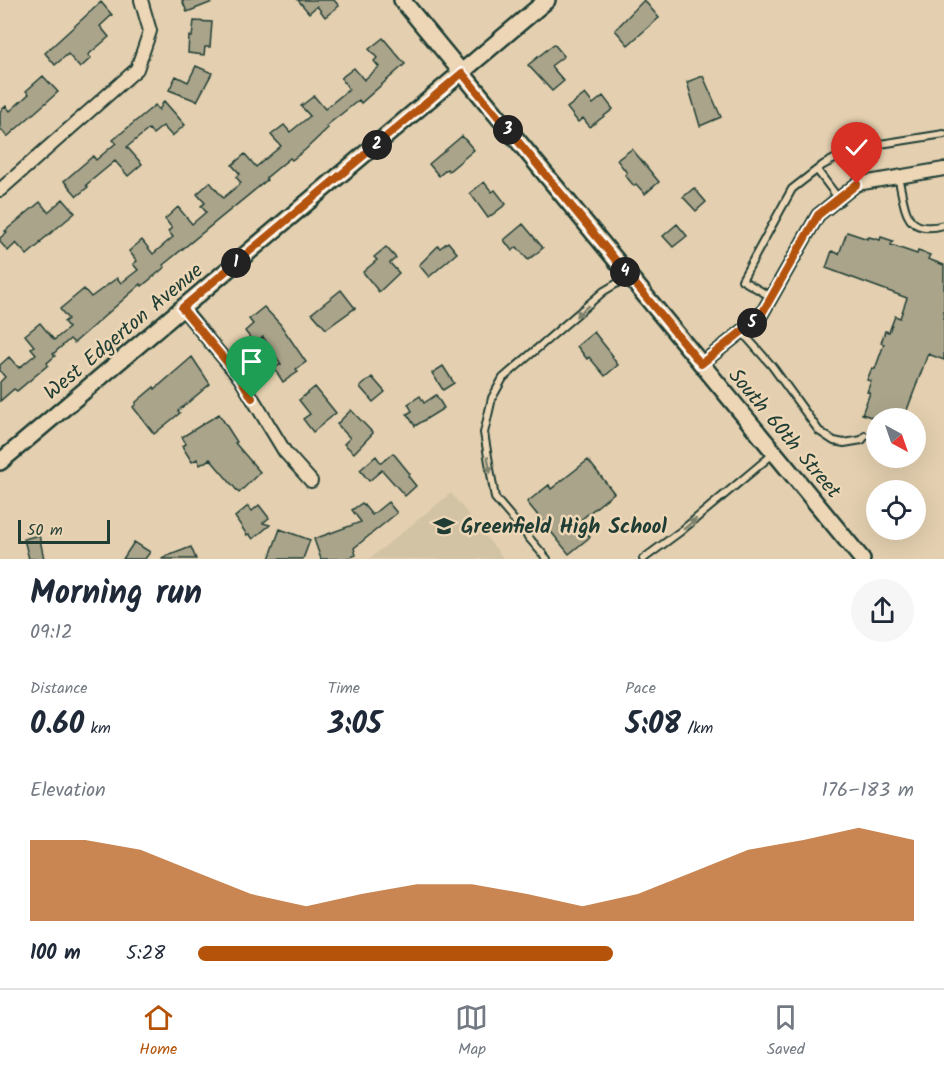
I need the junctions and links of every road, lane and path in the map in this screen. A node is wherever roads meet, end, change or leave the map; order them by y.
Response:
1 (141, 0) edge
2 (402, 0) edge
3 (548, 0) edge
4 (462, 73) junction
5 (944, 134) edge
6 (944, 169) edge
7 (817, 170) junction
8 (898, 177) junction
9 (0, 189) edge
10 (839, 198) junction
11 (944, 225) edge
12 (629, 276) junction
13 (771, 297) junction
14 (182, 308) junction
15 (742, 331) junction
16 (701, 364) junction
17 (865, 436) dead end
18 (774, 453) junction
19 (0, 462) edge
20 (311, 481) dead end
21 (547, 559) edge
22 (643, 559) edge
23 (862, 559) edge

1 - 9 street
2 - 4 street, South 60th Street
3 - 4 street, West Edgerton Avenue
4 - 12 street, South 60th Street
4 - 14 street, West Edgerton Avenue
5 - 7 lane
6 - 8 street
7 - 10 lane
7 - 13 lane
8 - 10 street
8 - 11 lane
10 - 13 street
12 - 16 street, South 60th Street
12 -> 21 lane
13 - 15 street
14 - 19 street, West Edgerton Avenue
14 - 20 street
15 - 16 street
15 - 17 lane
16 - 18 street, South 60th Street
22 -> 18 lane
18 - 23 street, South 60th Street

